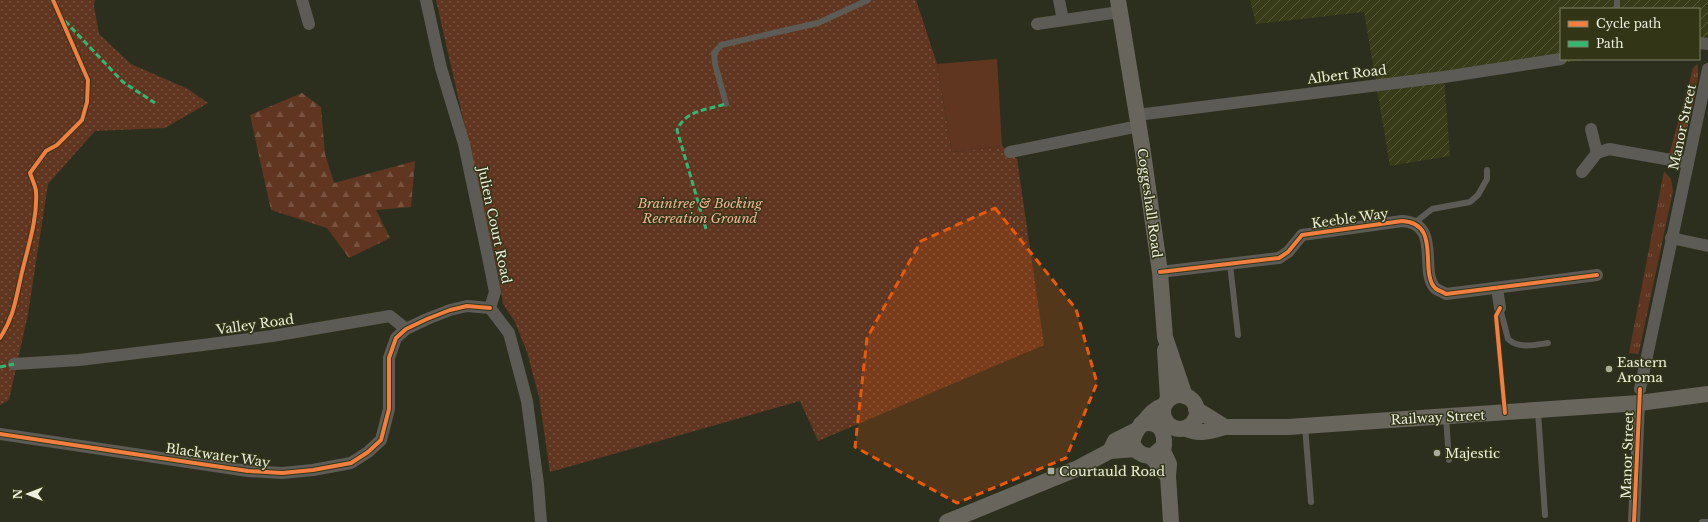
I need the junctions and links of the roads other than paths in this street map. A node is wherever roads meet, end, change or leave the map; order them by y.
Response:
1 (302, 0) edge
2 (426, 0) edge
3 (868, 0) edge
4 (1059, 0) edge
5 (1119, 6) edge
6 (1063, 20) junction
7 (309, 24) dead end
8 (1036, 24) dead end
9 (1560, 59) edge
10 (1708, 69) edge
11 (726, 104) dead end
12 (1138, 120) junction
13 (1591, 129) dead end
14 (1010, 152) dead end
15 (1597, 153) junction
16 (1688, 163) junction
17 (1487, 170) dead end
18 (1582, 172) dead end
19 (1413, 224) junction
20 (1671, 238) junction
21 (1708, 246) edge
22 (1230, 264) junction
23 (1160, 272) junction
24 (1597, 275) dead end
25 (1497, 288) junction
26 (490, 308) junction
27 (1500, 308) joint
28 (406, 329) junction
29 (1238, 335) dead end
30 (1165, 337) junction
31 (1548, 343) dead end
32 (14, 364) dead end
33 (1708, 394) edge
34 (1185, 396) junction
35 (1639, 396) junction
36 (1165, 403) junction
37 (1196, 409) junction
38 (1538, 411) junction
39 (1446, 417) junction
40 (1305, 426) junction
41 (1138, 427) junction
42 (1225, 427) junction
43 (1185, 430) junction
44 (0, 434) edge
45 (1153, 450) junction
46 (1110, 451) junction
47 (1449, 460) dead end
48 (1311, 502) dead end
49 (1545, 515) dead end
50 (950, 521) edge
51 (541, 522) edge
52 (1171, 522) edge
53 (1634, 522) edge
54 (1702, 522) edge
55 (1708, 522) edge

1 - 7 street
2 - 26 street, Julien Court Road
3 - 11 lane
4 - 6 street
5 - 6 street
5 - 12 main road, Coggeshall Road
6 - 8 street
9 - 12 street, Albert Road
10 - 16 street, Manor Street
12 - 14 street
12 - 23 main road, Coggeshall Road
13 - 15 street
15 - 16 street
15 - 18 street
16 - 20 street, Manor Street
17 - 19 lane
19 - 22 street, Keeble Way
19 - 25 street
20 - 21 street
20 - 35 street, Manor Street
22 - 23 street, Keeble Way
22 - 29 lane
23 - 30 main road, Coggeshall Road
24 - 25 street
25 - 27 street
26 - 28 street
26 - 51 street
27 - 31 lane
28 - 32 street, Valley Road
28 - 44 street, Blackwater Way
30 - 34 main road, Coggeshall Road
30 - 36 main road
33 - 35 main road, Railway Street
34 - 36 main road
34 - 37 main road, Coggeshall Road
35 - 38 main road, Railway Street
35 - 53 street, Manor Street
36 - 41 main road
36 - 43 main road
37 - 42 main road
37 - 43 main road
38 - 39 main road, Railway Street
38 - 49 lane
39 - 40 main road, Railway Street
39 - 47 lane
40 - 42 main road, Railway Street
40 - 48 lane
41 - 45 main road
41 - 45 main road
41 - 46 main road
42 - 43 main road, Railway Street
43 - 45 main road
45 - 46 main road
45 - 52 main road
46 - 50 main road
54 - 55 lane

